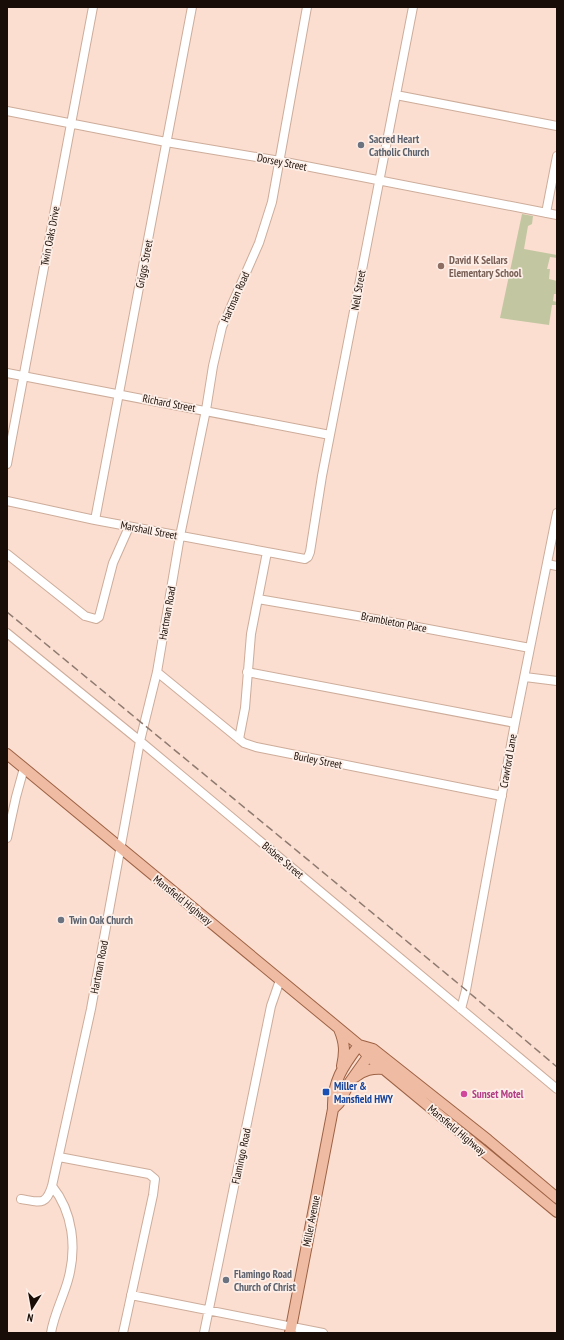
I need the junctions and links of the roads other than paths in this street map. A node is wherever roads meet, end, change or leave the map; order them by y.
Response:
1 (93, 7) edge
2 (192, 7) edge
3 (307, 7) edge
4 (413, 7) edge
5 (396, 96) junction
6 (7, 111) edge
7 (71, 123) junction
8 (557, 126) edge
9 (166, 142) junction
10 (557, 156) edge
11 (280, 161) junction
12 (378, 181) junction
13 (546, 213) junction
14 (557, 215) edge
15 (7, 373) edge
16 (23, 376) junction
17 (119, 394) junction
18 (206, 410) junction
19 (330, 435) junction
20 (7, 464) edge
21 (7, 501) edge
22 (557, 513) edge
23 (95, 520) junction
24 (129, 527) junction
25 (180, 536) junction
26 (267, 552) junction
27 (7, 554) edge
28 (292, 556) joint
29 (546, 564) junction
30 (557, 566) edge
31 (258, 599) junction
32 (7, 633) edge
33 (530, 648) junction
34 (157, 672) junction
35 (247, 672) junction
36 (525, 677) junction
37 (557, 682) edge
38 (515, 723) junction
39 (239, 739) junction
40 (140, 741) junction
41 (7, 754) edge
42 (24, 768) junction
43 (502, 796) junction
44 (7, 838) edge
45 (120, 849) junction
46 (280, 980) junction
47 (461, 1009) junction
48 (338, 1027) junction
49 (360, 1045) junction
50 (370, 1053) junction
51 (384, 1070) junction
52 (341, 1072) junction
53 (350, 1082) junction
54 (557, 1088) edge
55 (333, 1109) junction
56 (488, 1140) junction
57 (480, 1149) junction
58 (59, 1157) junction
59 (52, 1186) junction
60 (557, 1198) edge
61 (21, 1200) dead end
62 (557, 1212) edge
63 (131, 1295) junction
64 (208, 1311) junction
65 (290, 1330) edge
66 (52, 1333) edge
67 (123, 1333) edge
68 (204, 1333) edge
69 (323, 1333) edge

1 - 7 street, Twin Oaks Drive
2 - 9 street, Griggs Street
3 - 11 street, Hartman Road
4 - 5 street, Nell Street
5 - 8 street
5 - 12 street, Nell Street
6 - 7 street, Dorsey Street
7 - 9 street, Dorsey Street
7 - 16 street, Twin Oaks Drive
9 - 11 street, Dorsey Street
9 - 17 street, Griggs Street
10 - 13 street
11 - 12 street, Dorsey Street
11 - 18 street, Hartman Road
12 - 13 street, Dorsey Street
12 - 19 street, Nell Street
13 - 14 street, Dorsey Street
15 - 16 street, Richard Street
16 - 17 street, Richard Street
16 - 20 street, Twin Oaks Drive
17 - 18 street, Richard Street
17 - 23 street, Griggs Street
18 - 19 street, Richard Street
18 - 25 street, Hartman Road
19 - 28 street, Nell Street
21 - 23 street, Marshall Street
22 - 29 street, Crawford Lane
23 - 24 street, Marshall Street
24 - 25 street, Marshall Street
24 - 27 street
25 - 26 street, Marshall Street
25 - 34 street, Hartman Road
26 - 28 street, Marshall Street
26 - 31 street
29 - 30 street
29 - 33 street, Crawford Lane
31 - 33 street, Brambleton Place
31 - 35 street
32 - 40 street, Bisbee Street
33 - 36 street, Crawford Lane
34 - 39 street, Burley Street
34 - 40 street, Hartman Road
35 - 38 street
35 - 39 street
36 - 37 street
36 - 38 street, Crawford Lane
38 - 43 street, Crawford Lane
39 - 43 street, Burley Street
40 - 45 street, Hartman Road
40 - 47 street, Bisbee Street
41 - 42 main road, Mansfield Highway
42 - 44 street
42 - 45 main road, Mansfield Highway
43 - 47 street, Crawford Lane
45 - 46 main road, Mansfield Highway
45 - 58 street, Hartman Road
46 - 48 main road, Mansfield Highway
46 - 64 street, Flamingo Road
47 - 54 street, Bisbee Street
48 - 49 main road, Mansfield Highway
48 - 52 main road
49 - 50 main road, Mansfield Highway
49 - 52 main road, Miller Avenue
50 - 51 main road, Mansfield Highway
50 - 53 main road, Miller Avenue
50 - 56 main road, Mansfield Highway
51 - 53 main road
51 - 57 main road, Mansfield Highway
52 - 55 main road, Miller Avenue
53 - 55 main road, Miller Avenue
55 - 65 main road, Miller Avenue
56 - 57 main road
56 - 60 main road, Mansfield Highway
57 - 62 main road, Mansfield Highway
58 - 59 street, Hartman Road
58 - 63 street
59 - 61 street, Hartman Road
59 - 66 street
63 - 64 street
63 - 67 street
64 - 65 street
64 - 68 street, Flamingo Road
65 - 69 street

